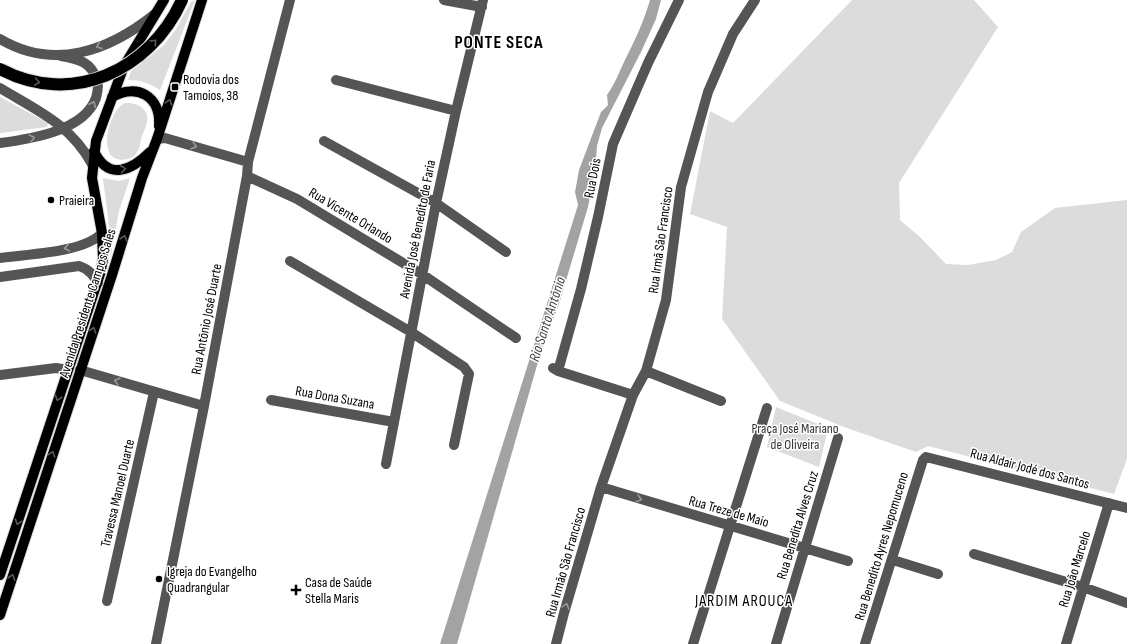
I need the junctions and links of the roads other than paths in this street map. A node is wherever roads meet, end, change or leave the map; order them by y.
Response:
1 (164, 0) edge
2 (182, 0) edge
3 (202, 0) edge
4 (290, 0) edge
5 (444, 0) edge
6 (679, 0) edge
7 (755, 0) edge
8 (483, 4) edge
9 (156, 13) junction
10 (0, 39) edge
11 (61, 56) junction
12 (0, 69) edge
13 (336, 80) dead end
14 (0, 88) edge
15 (112, 97) junction
16 (456, 111) junction
17 (63, 127) junction
18 (156, 139) junction
19 (324, 141) dead end
20 (0, 143) edge
21 (152, 149) junction
22 (94, 151) junction
23 (248, 162) junction
24 (92, 164) junction
25 (247, 176) junction
26 (436, 203) junction
27 (102, 233) junction
28 (506, 252) dead end
29 (0, 258) edge
30 (290, 261) dead end
31 (423, 275) junction
32 (0, 278) edge
33 (98, 283) junction
34 (411, 332) junction
35 (516, 338) dead end
36 (67, 370) junction
37 (80, 370) junction
38 (646, 371) junction
39 (0, 375) edge
40 (154, 392) junction
41 (633, 395) junction
42 (272, 400) dead end
43 (721, 401) dead end
44 (204, 406) junction
45 (767, 408) dead end
46 (394, 422) junction
47 (838, 438) dead end
48 (454, 445) dead end
49 (926, 457) joint
50 (386, 464) dead end
51 (601, 487) junction
52 (1109, 503) junction
53 (1127, 508) edge
54 (729, 526) junction
55 (805, 548) junction
56 (3, 554) edge
57 (974, 554) dead end
58 (893, 560) junction
59 (848, 561) dead end
60 (938, 574) dead end
61 (0, 575) edge
62 (1083, 587) junction
63 (107, 601) dead end
64 (1127, 603) edge
65 (0, 615) edge
66 (156, 644) edge
67 (556, 644) edge
68 (693, 644) edge
69 (776, 644) edge
70 (865, 644) edge
71 (1066, 644) edge

1 - 9 main road, Avenida Presidente Campos Sales
12 -> 2 highway, bridge
18 -> 3 main road, Avenida Presidente Campos Sales
4 - 23 street, Rua Antônio José Duarte
5 - 8 street
6 - 41 street, Rua Dois
7 - 38 street, Rua Irmã São Francisco
8 - 16 street, Avenida José Benedito de Faria
9 -> 11 street
9 - 15 main road, Avenida Presidente Campos Sales
10 - 11 street
17 -> 11 street
13 - 16 street
14 - 17 street
15 - 18 main road
15 - 22 main road, Avenida Presidente Campos Sales
16 - 26 street, Avenida José Benedito de Faria
20 -> 17 street
17 - 24 street
18 - 21 main road, Avenida Presidente Campos Sales
18 -> 23 street
19 - 26 street
22 -> 21 main road
37 -> 21 main road, Avenida Presidente Campos Sales
22 - 24 main road, Avenida Presidente Campos Sales
23 - 25 street, Rua Antônio José Duarte
24 - 27 main road, Avenida Presidente Campos Sales
25 - 31 street, Rua Vicente Orlando
25 - 44 street, Rua Antônio José Duarte
26 - 28 street
26 - 31 street, Avenida José Benedito de Faria
27 -> 29 street
27 - 33 main road, Avenida Presidente Campos Sales
30 - 34 street
31 - 34 street, Avenida José Benedito de Faria
31 - 35 street, Rua Vicente Orlando
32 - 33 street
33 - 36 main road, Avenida Presidente Campos Sales
34 - 46 street, Avenida José Benedito de Faria
34 - 48 street
36 - 39 street
36 -> 56 main road, Avenida Presidente Campos Sales
40 -> 37 street
65 -> 37 main road, Avenida Presidente Campos Sales
38 - 41 street, Rua Irmã São Francisco
38 - 43 street
40 - 44 street
40 - 63 street, Travessa Manoel Duarte
41 - 51 street, Rua Irmã São Francisco
42 - 46 street, Rua Dona Suzana
44 - 66 street, Rua Antônio José Duarte
45 - 54 street
46 - 50 street, Avenida José Benedito de Faria
47 - 55 street, Rua Benedita Alves Cruz
49 - 52 street, Rua Aldair Jodé dos Santos
49 - 58 street, Rua Benedito Ayres Nepomuceno
51 -> 54 street, Rua Treze de Maio
67 -> 51 street, Rua Irmão São Francisco
52 - 53 street, Rua Aldair Jodé dos Santos
52 - 62 street, Rua João Marcelo
54 - 55 street, Rua Treze de Maio
54 - 68 street
55 - 59 street, Rua Treze de Maio
55 - 69 street, Rua Benedita Alves Cruz
56 - 61 main road, Avenida Presidente Campos Sales
57 - 62 street
58 - 60 street
58 - 70 street, Rua Benedito Ayres Nepomuceno
62 - 64 street
62 - 71 street, Rua João Marcelo

